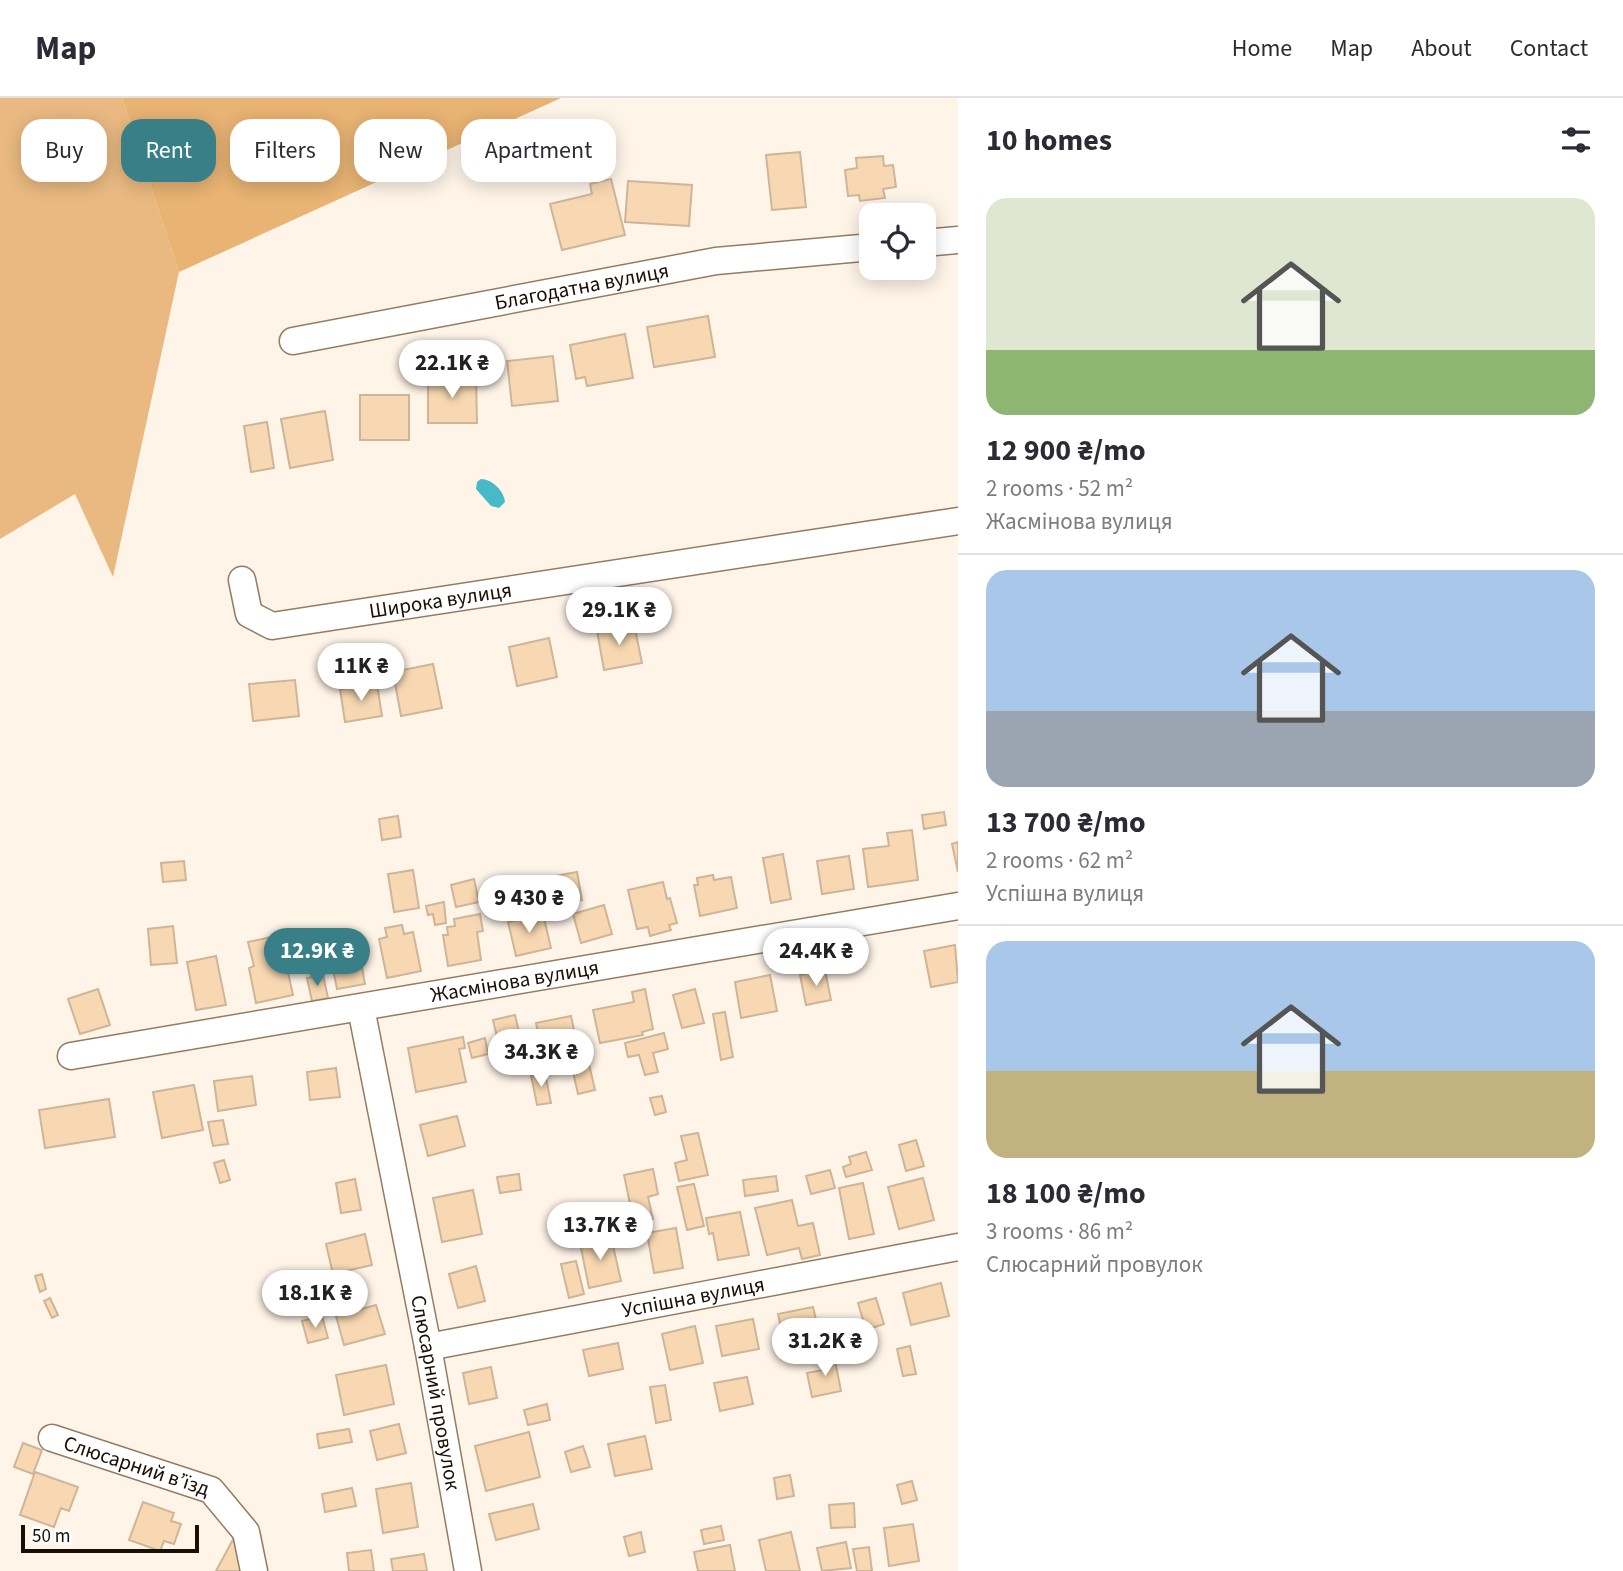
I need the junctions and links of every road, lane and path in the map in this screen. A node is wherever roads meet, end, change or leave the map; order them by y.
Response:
1 (958, 240) edge
2 (936, 242) edge
3 (859, 248) edge
4 (293, 341) dead end
5 (958, 521) edge
6 (242, 580) dead end
7 (958, 906) edge
8 (361, 1008) junction
9 (71, 1056) dead end
10 (958, 1247) edge
11 (428, 1347) junction
12 (52, 1438) dead end
13 (254, 1571) edge
14 (468, 1571) edge

1 - 2 street
3 - 4 street, Благодатна вулиця
5 - 6 street, Широка вулиця
7 - 8 street, Жасмінова вулиця
8 - 9 street, Жасмінова вулиця
8 - 11 street, Слюсарний провулок
10 - 11 street, Успішна вулиця
11 - 14 street, Слюсарний провулок
12 - 13 street, Слюсарний в’їзд

